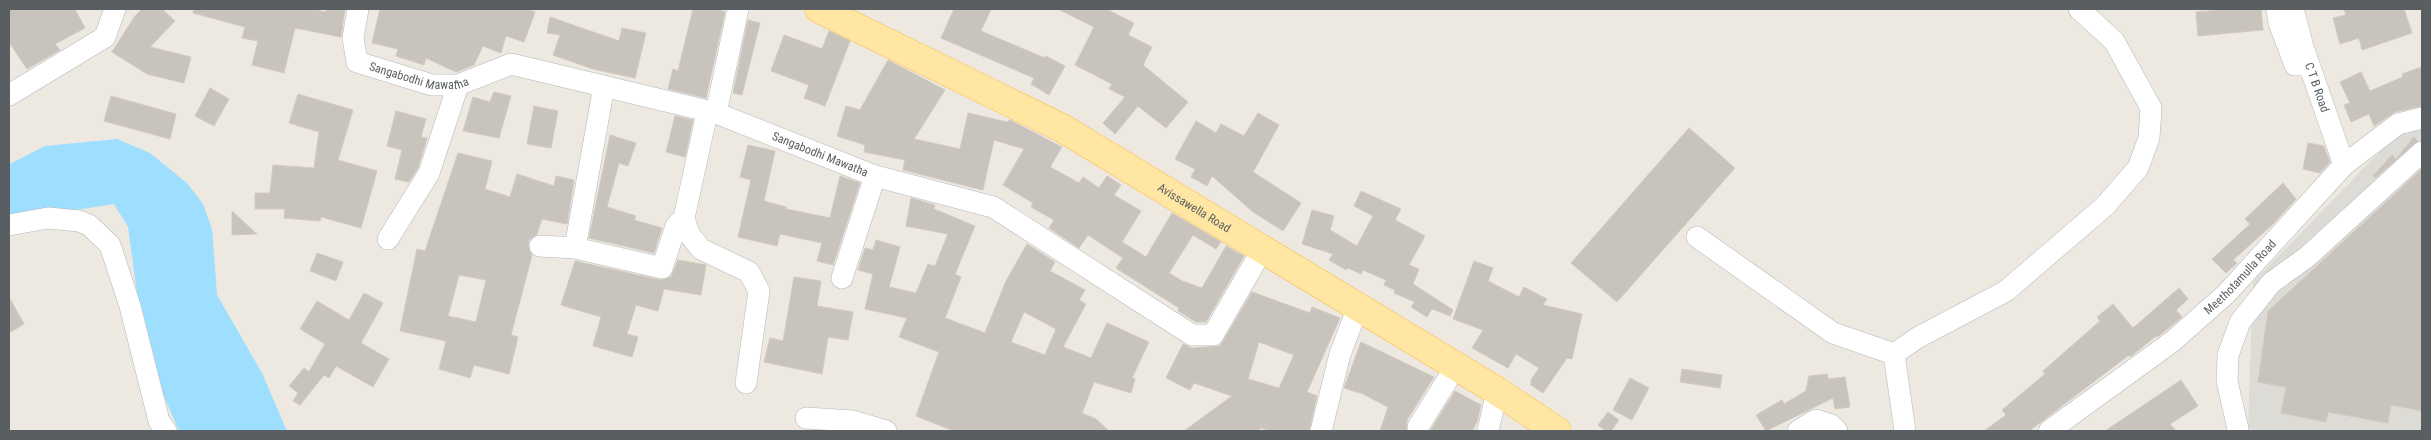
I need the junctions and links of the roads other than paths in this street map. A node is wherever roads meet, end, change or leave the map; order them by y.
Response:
1 (115, 9) edge
2 (358, 9) edge
3 (738, 9) edge
4 (819, 9) edge
5 (2079, 9) edge
6 (2292, 10) edge
7 (458, 85) junction
8 (604, 86) junction
9 (9, 95) edge
10 (711, 113) junction
11 (2422, 118) edge
12 (2422, 152) edge
13 (2344, 165) junction
14 (875, 176) junction
15 (684, 218) junction
16 (9, 226) edge
17 (1697, 237) dead end
18 (388, 239) dead end
19 (540, 246) dead end
20 (575, 248) junction
21 (1262, 250) junction
22 (842, 278) dead end
23 (1358, 307) junction
24 (1894, 354) junction
25 (1456, 366) junction
26 (746, 383) dead end
27 (1497, 391) junction
28 (806, 418) dead end
29 (1418, 427) dead end
30 (2243, 430) edge
31 (166, 431) edge
32 (886, 431) edge
33 (1322, 431) edge
34 (1488, 431) edge
35 (1557, 431) edge
36 (1798, 431) edge
37 (1837, 431) edge
38 (1905, 431) edge
39 (2049, 431) edge

1 - 9 street
2 - 7 street, Sangabodhi Mawatha
3 - 10 street
4 - 21 main road, Avissawella Road
5 - 24 street
6 - 13 street, C T B Road
7 - 8 street, Sangabodhi Mawatha
7 - 18 street
8 - 10 street, Sangabodhi Mawatha
8 - 20 street
10 - 14 street, Sangabodhi Mawatha
10 - 15 street
11 - 13 street, Meethotamulla Road
12 - 30 street
13 - 39 street, Meethotamulla Road
14 - 21 street, Sangabodhi Mawatha
14 - 22 street
15 - 20 street
15 - 26 street
16 - 31 street
17 - 24 street
19 - 20 street
21 - 23 main road, Avissawella Road
23 - 25 main road, Avissawella Road
23 - 33 street
24 - 38 street
25 - 27 main road, Avissawella Road
25 - 29 street
27 - 34 street
27 - 35 main road, Avissawella Road
28 - 32 street
36 - 37 street

